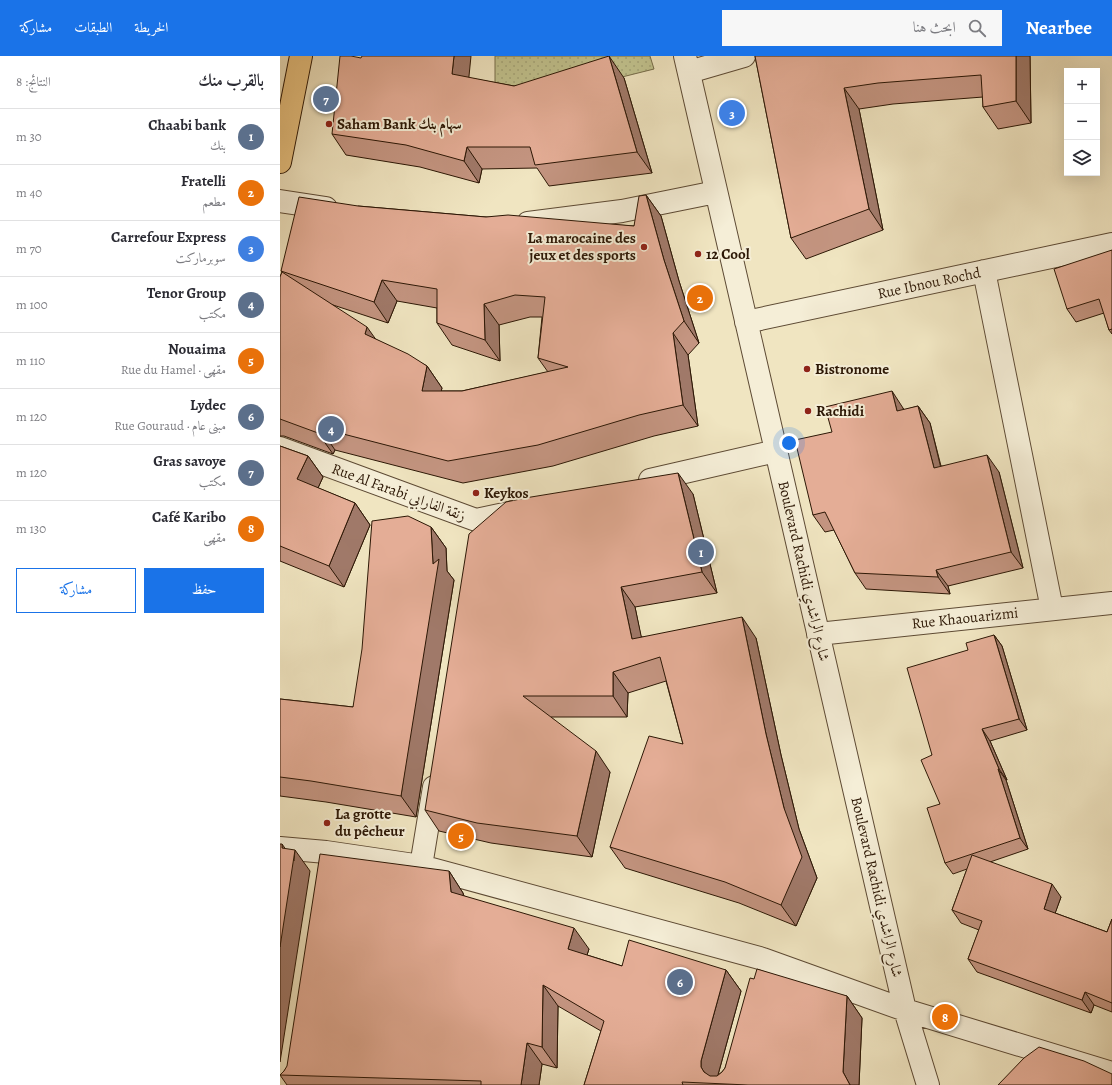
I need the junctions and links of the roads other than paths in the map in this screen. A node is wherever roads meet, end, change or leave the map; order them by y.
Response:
1 (301, 56) edge
2 (744, 56) edge
3 (687, 64) edge
4 (280, 162) edge
5 (716, 192) junction
6 (280, 201) edge
7 (343, 210) edge
8 (509, 225) edge
9 (1112, 244) edge
10 (984, 271) junction
11 (746, 322) junction
12 (280, 448) edge
13 (776, 450) junction
14 (630, 484) edge
15 (538, 506) edge
16 (1112, 603) edge
17 (1052, 609) junction
18 (818, 634) junction
19 (438, 764) edge
20 (280, 848) edge
21 (421, 866) junction
22 (763, 959) junction
23 (757, 981) edge
24 (905, 1010) junction
25 (1112, 1073) edge
26 (928, 1085) edge

1 - 4 main road
2 - 3 street
3 - 5 street, Boulevard Rachidi شارع الراشدي
5 - 8 street
5 - 11 street, Boulevard Rachidi شارع الراشدي
6 - 7 street
9 - 10 street, Rue Ibnou Rochd
10 - 11 street, Rue Ibnou Rochd
10 - 17 street
11 - 13 street, Boulevard Rachidi شارع الراشدي
12 - 15 street, Rue Al Farabi زنقة الفارابي
13 - 14 street
13 - 18 street, Boulevard Rachidi شارع الراشدي
16 - 17 street, Rue Khaouarizmi
17 - 18 street, Rue Khaouarizmi
18 - 24 street, Boulevard Rachidi شارع الراشدي
19 - 21 street
20 - 21 street
21 - 22 street
22 - 23 street
22 - 24 street
24 - 25 street
24 - 26 street, Boulevard Rachidi شارع الراشدي

